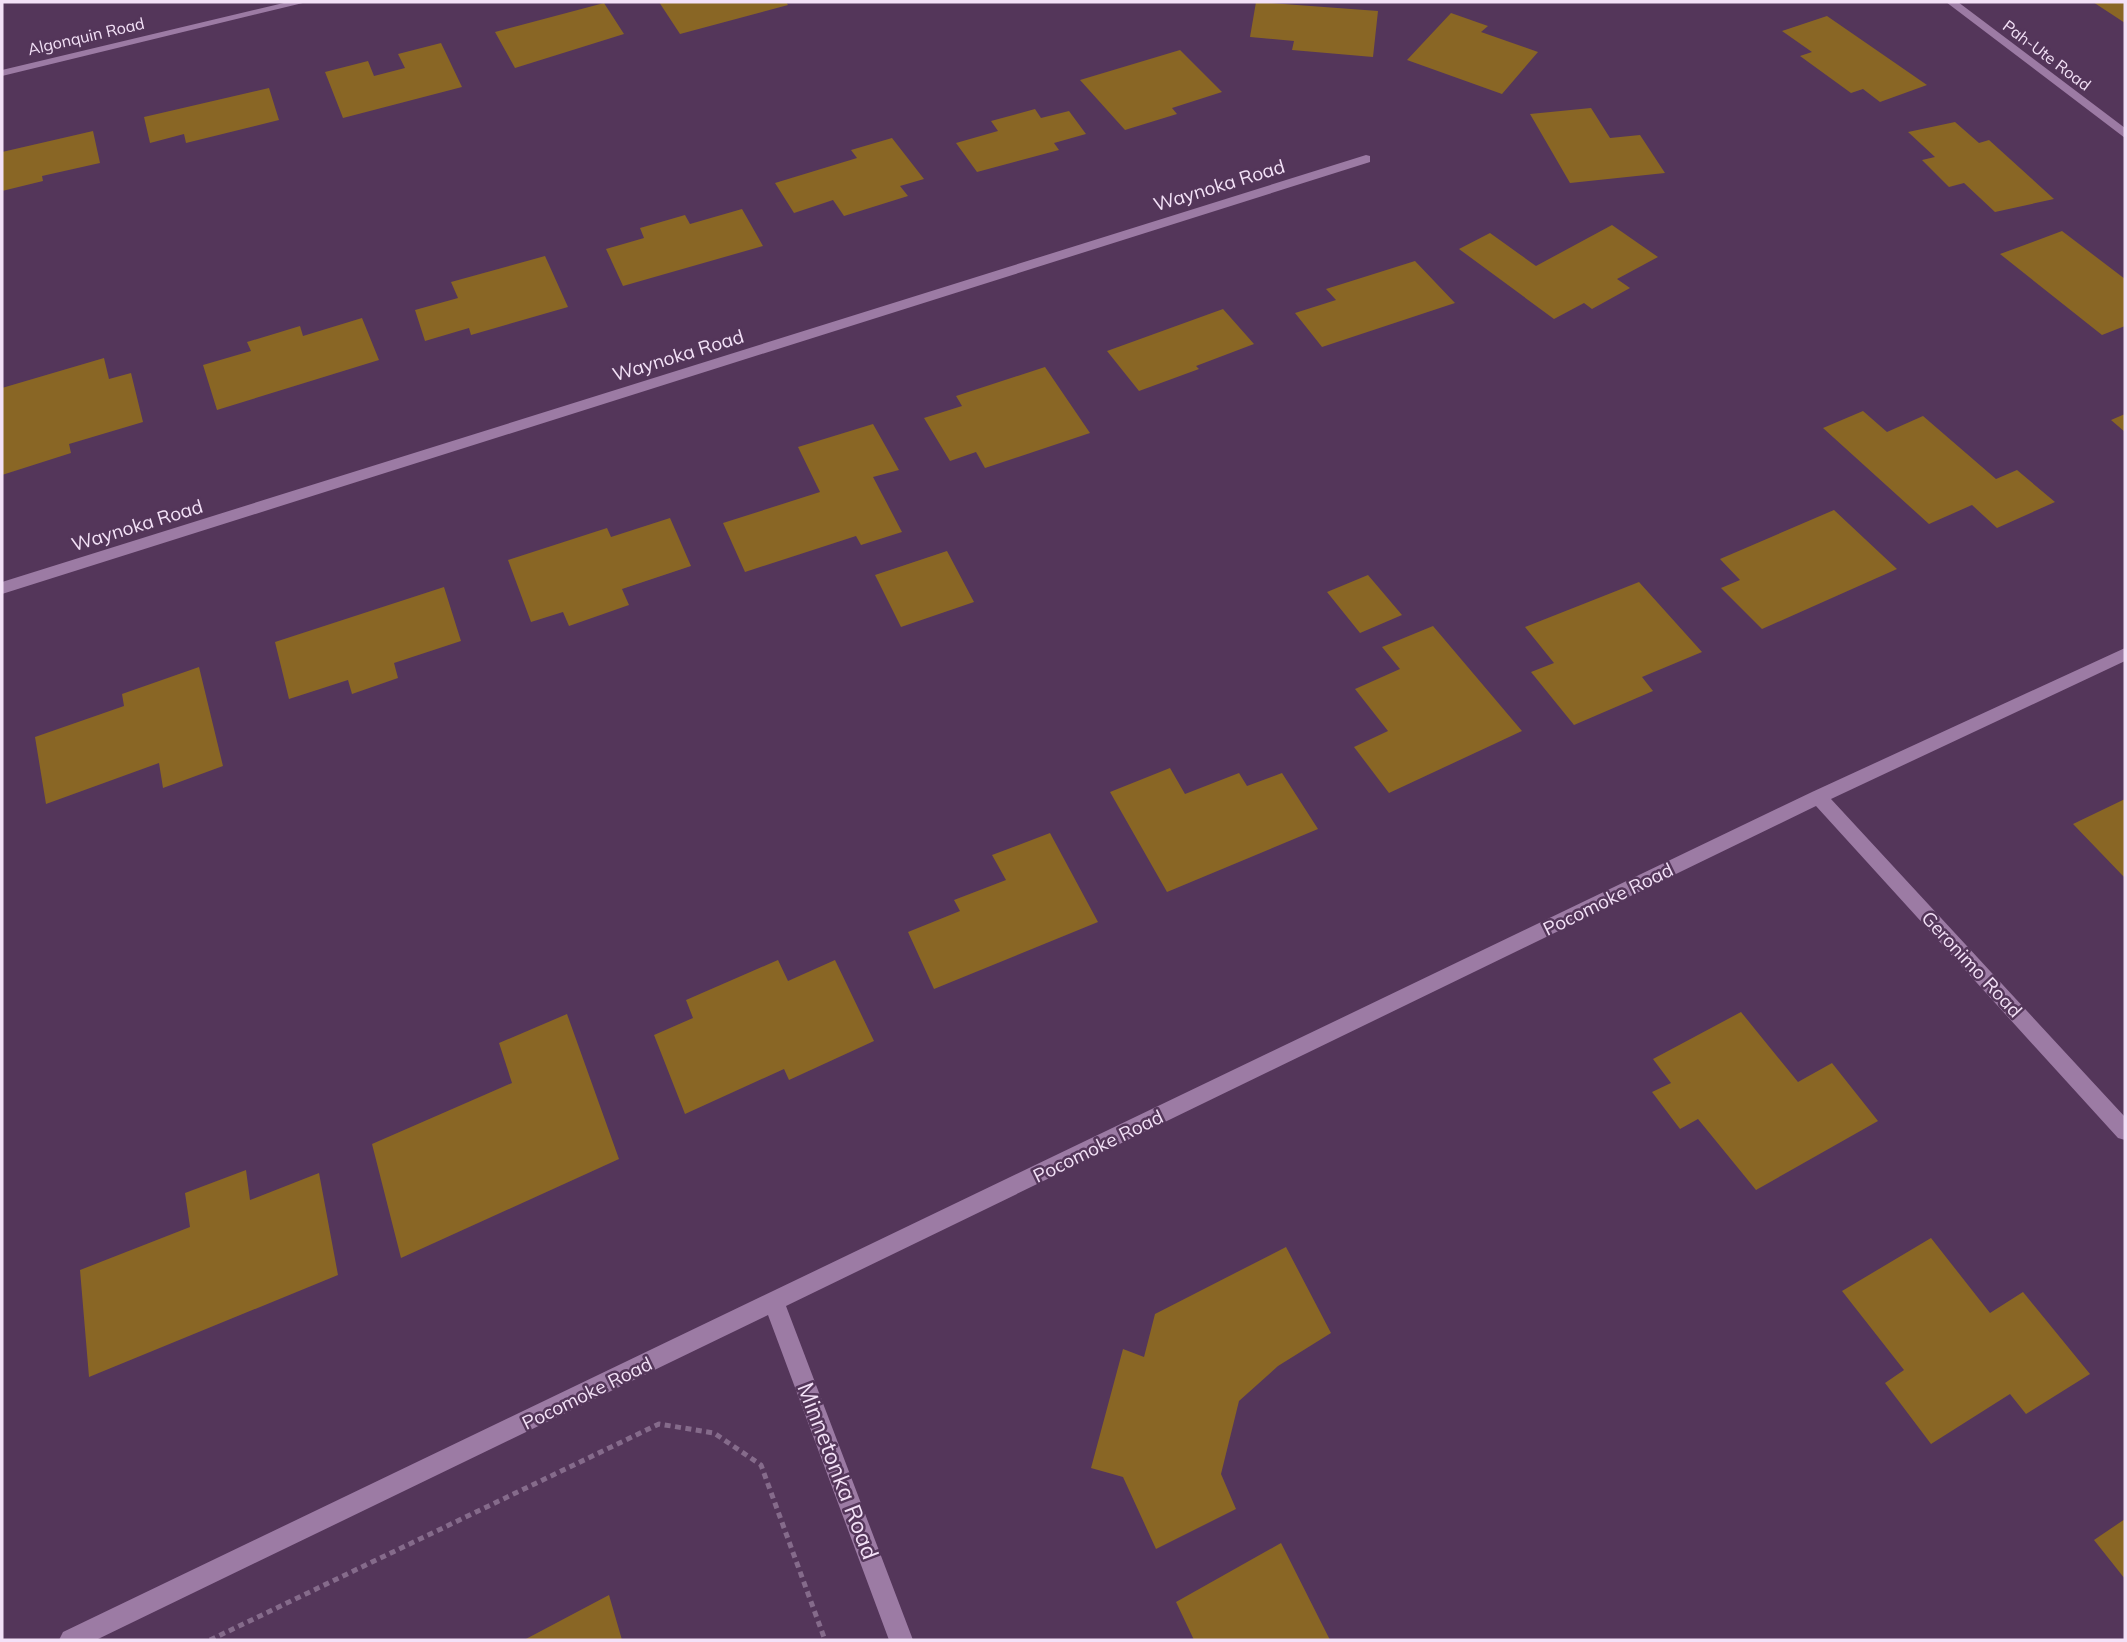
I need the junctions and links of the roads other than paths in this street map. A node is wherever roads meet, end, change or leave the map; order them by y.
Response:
1 (301, 2) edge
2 (1951, 2) edge
3 (2, 72) edge
4 (2125, 134) edge
5 (1366, 159) dead end
6 (2, 588) edge
7 (2125, 654) edge
8 (1818, 797) junction
9 (2125, 1131) edge
10 (774, 1303) junction
11 (71, 1640) edge
12 (901, 1640) edge

1 - 3 street, Algonquin Road
2 - 4 street, Pah-Ute Road
5 - 6 street, Waynoka Road
7 - 8 street, Pocomoke Road
8 - 9 street, Geronimo Road
8 - 10 street, Pocomoke Road
10 - 11 street, Pocomoke Road
10 - 12 street, Minnetonka Road

